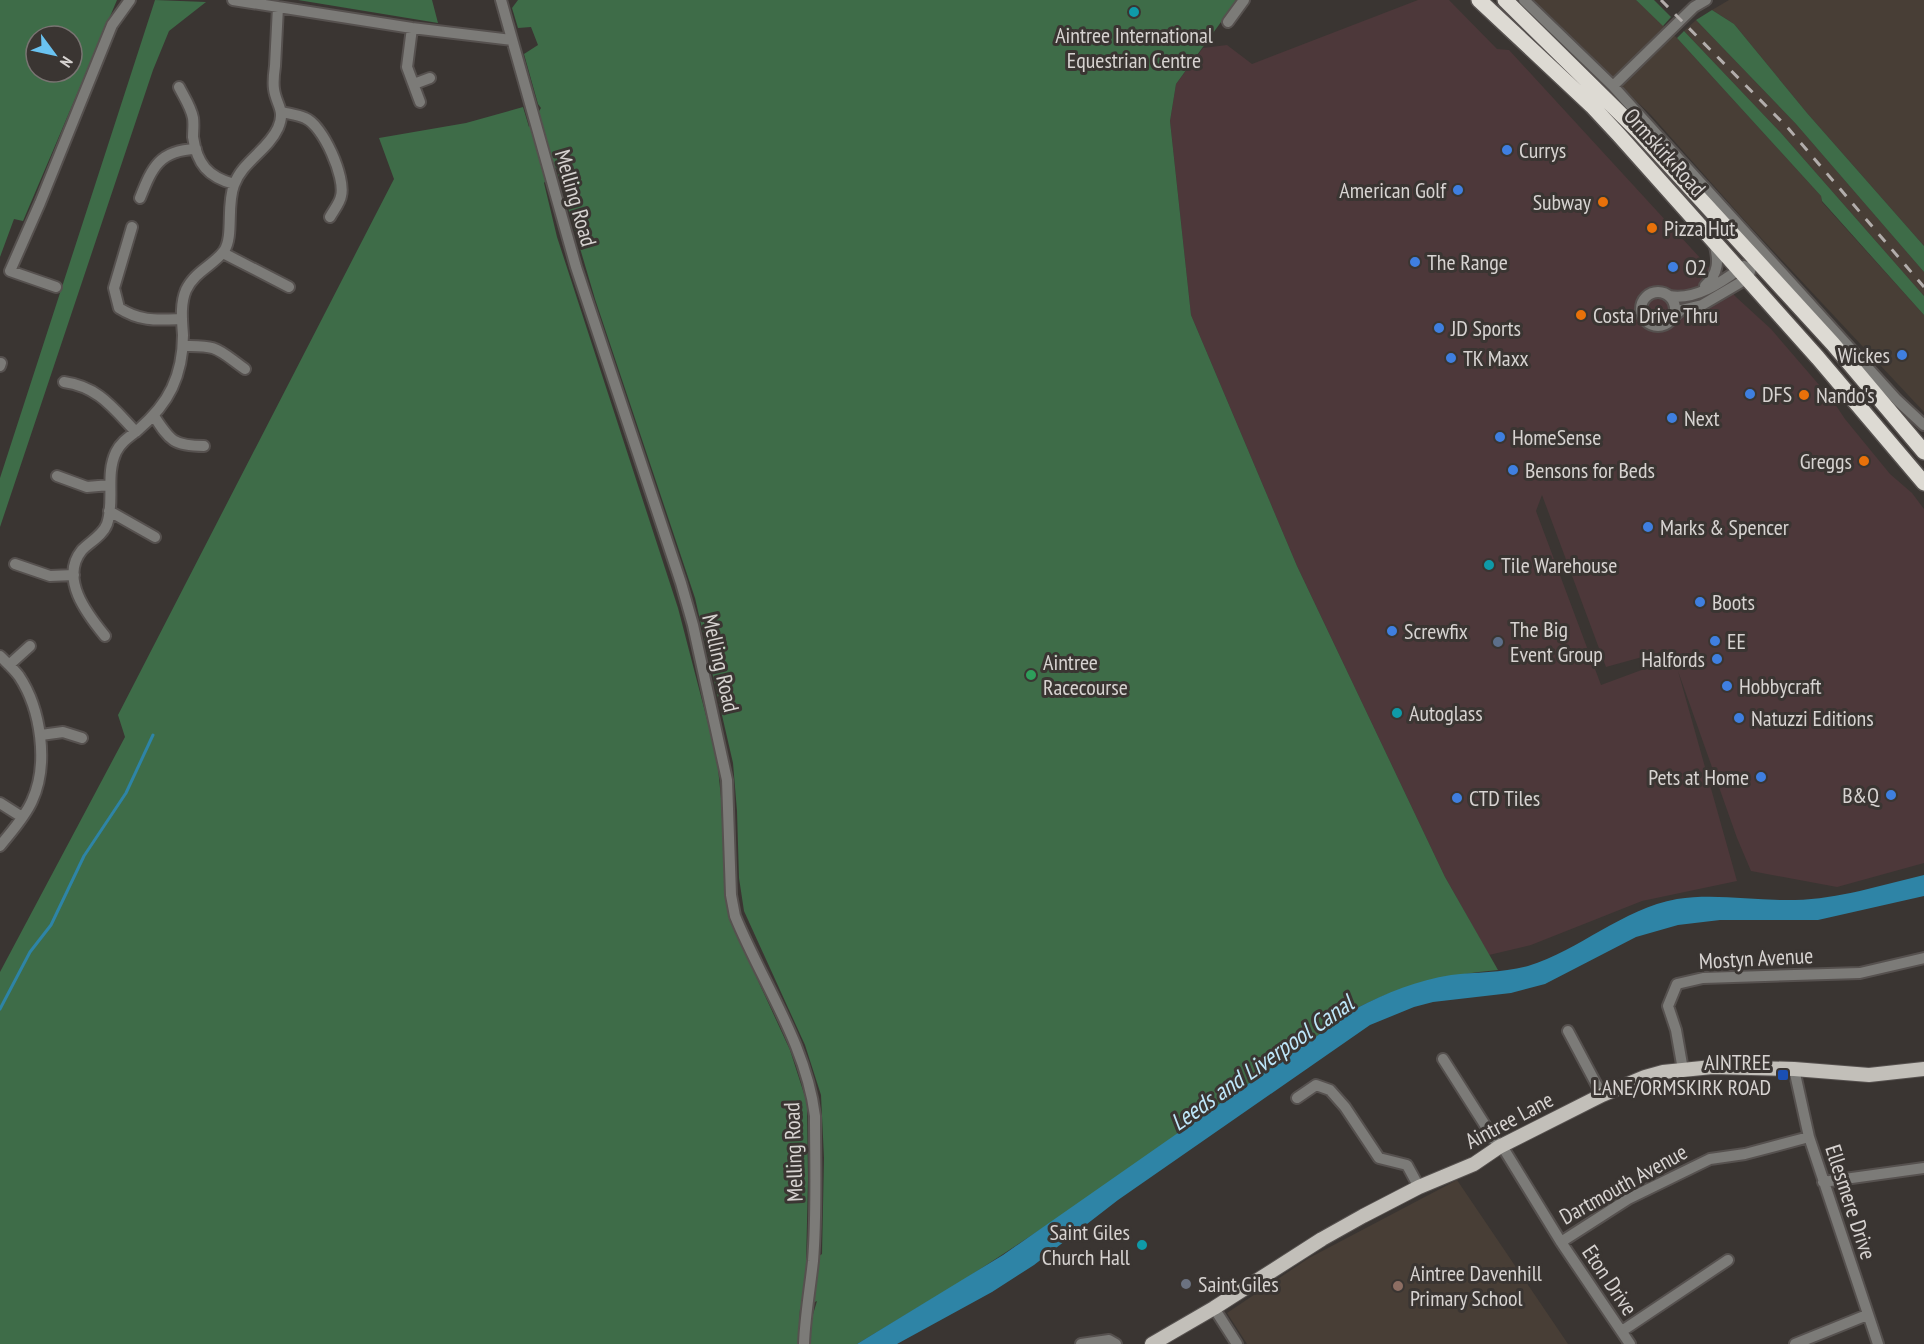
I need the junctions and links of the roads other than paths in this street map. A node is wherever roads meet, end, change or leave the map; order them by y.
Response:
1 (130, 0) edge
2 (233, 0) edge
3 (501, 0) edge
4 (1244, 0) edge
5 (1479, 0) edge
6 (1505, 0) edge
7 (1524, 0) edge
8 (1706, 0) edge
9 (278, 7) junction
10 (1228, 22) dead end
11 (412, 28) junction
12 (512, 40) junction
13 (430, 78) dead end
14 (414, 84) junction
15 (1613, 86) junction
16 (179, 87) dead end
17 (420, 102) dead end
18 (282, 112) junction
19 (196, 149) junction
20 (234, 184) junction
21 (140, 198) dead end
22 (330, 217) dead end
23 (132, 227) dead end
24 (1712, 238) junction
25 (223, 253) junction
26 (1754, 258) junction
27 (1744, 273) junction
28 (56, 287) dead end
29 (289, 287) dead end
30 (1669, 296) junction
31 (1693, 296) junction
32 (1673, 317) junction
33 (182, 319) junction
34 (183, 346) junction
35 (245, 369) dead end
36 (64, 382) dead end
37 (1872, 391) junction
38 (154, 416) junction
39 (1924, 425) edge
40 (136, 432) junction
41 (1924, 441) edge
42 (204, 446) dead end
43 (1924, 452) edge
44 (57, 476) dead end
45 (1924, 483) edge
46 (110, 485) junction
47 (110, 512) junction
48 (155, 537) dead end
49 (15, 564) dead end
50 (74, 575) junction
51 (105, 636) dead end
52 (30, 646) dead end
53 (0, 656) edge
54 (9, 665) junction
55 (41, 735) junction
56 (82, 738) dead end
57 (0, 803) edge
58 (22, 817) junction
59 (0, 846) edge
60 (1924, 958) edge
61 (1568, 1031) dead end
62 (1443, 1059) dead end
63 (1794, 1069) junction
64 (1924, 1069) edge
65 (1683, 1070) junction
66 (1602, 1095) junction
67 (1297, 1098) dead end
68 (1809, 1137) junction
69 (1500, 1146) junction
70 (1924, 1168) edge
71 (1823, 1182) junction
72 (1419, 1187) junction
73 (1561, 1242) junction
74 (1728, 1260) dead end
75 (1214, 1308) junction
76 (1867, 1315) junction
77 (1622, 1331) junction
78 (804, 1344) edge
79 (1081, 1344) edge
80 (1116, 1344) edge
81 (1152, 1344) edge
82 (1238, 1344) edge
83 (1630, 1344) edge
84 (1795, 1344) edge
85 (1878, 1344) edge

1 - 28 street
2 - 9 street
3 - 12 street, Melling Road
4 - 10 street
5 - 24 highway, Ormskirk Road
6 - 26 highway, Ormskirk Road
7 - 15 street
8 - 15 street
9 - 11 street
9 - 18 street
11 - 12 street
11 - 14 street
12 - 78 street, Melling Road
13 - 14 street
14 - 17 street
15 - 39 street
16 - 19 street
18 - 20 street
18 - 22 street
19 - 20 street
19 - 21 street
20 - 25 street
23 - 33 street
24 - 27 highway, Ormskirk Road
24 - 31 street
25 - 29 street
25 - 33 street
26 - 27 street
26 - 37 highway, Ormskirk Road
27 - 31 street
27 - 32 street
27 - 45 highway, Ormskirk Road
30 - 31 street
30 - 32 street
30 - 32 street
33 - 34 street
34 - 35 street
34 - 38 street
36 - 40 street
37 - 41 street
37 - 43 highway, Ormskirk Road
38 - 40 street
38 - 42 street
40 - 46 street
44 - 46 street
46 - 47 street
47 - 48 street
47 - 50 street
49 - 50 street
50 - 51 street
52 - 54 street
53 - 54 street
54 - 55 street
55 - 56 street
55 - 58 street
57 - 58 street
58 - 59 street
60 - 65 street, Mostyn Avenue
61 - 66 street
62 - 69 street, Eton Drive
63 - 64 main road, Aintree Lane
63 - 65 main road, Aintree Lane
63 - 68 street, Ellesmere Drive
65 - 66 main road, Aintree Lane
66 - 69 main road, Aintree Lane
67 - 72 street
68 - 71 street, Ellesmere Drive
68 - 73 street, Dartmouth Avenue
69 - 72 main road, Aintree Lane
69 - 73 street, Eton Drive
70 - 71 street
71 - 76 street, Ellesmere Drive
72 - 75 main road, Aintree Lane
73 - 77 street, Eton Drive
74 - 77 street
75 - 81 main road, Aintree Lane
75 - 82 street
76 - 84 street
76 - 85 street, Ellesmere Drive
77 - 83 street, Eton Drive
79 - 80 street

